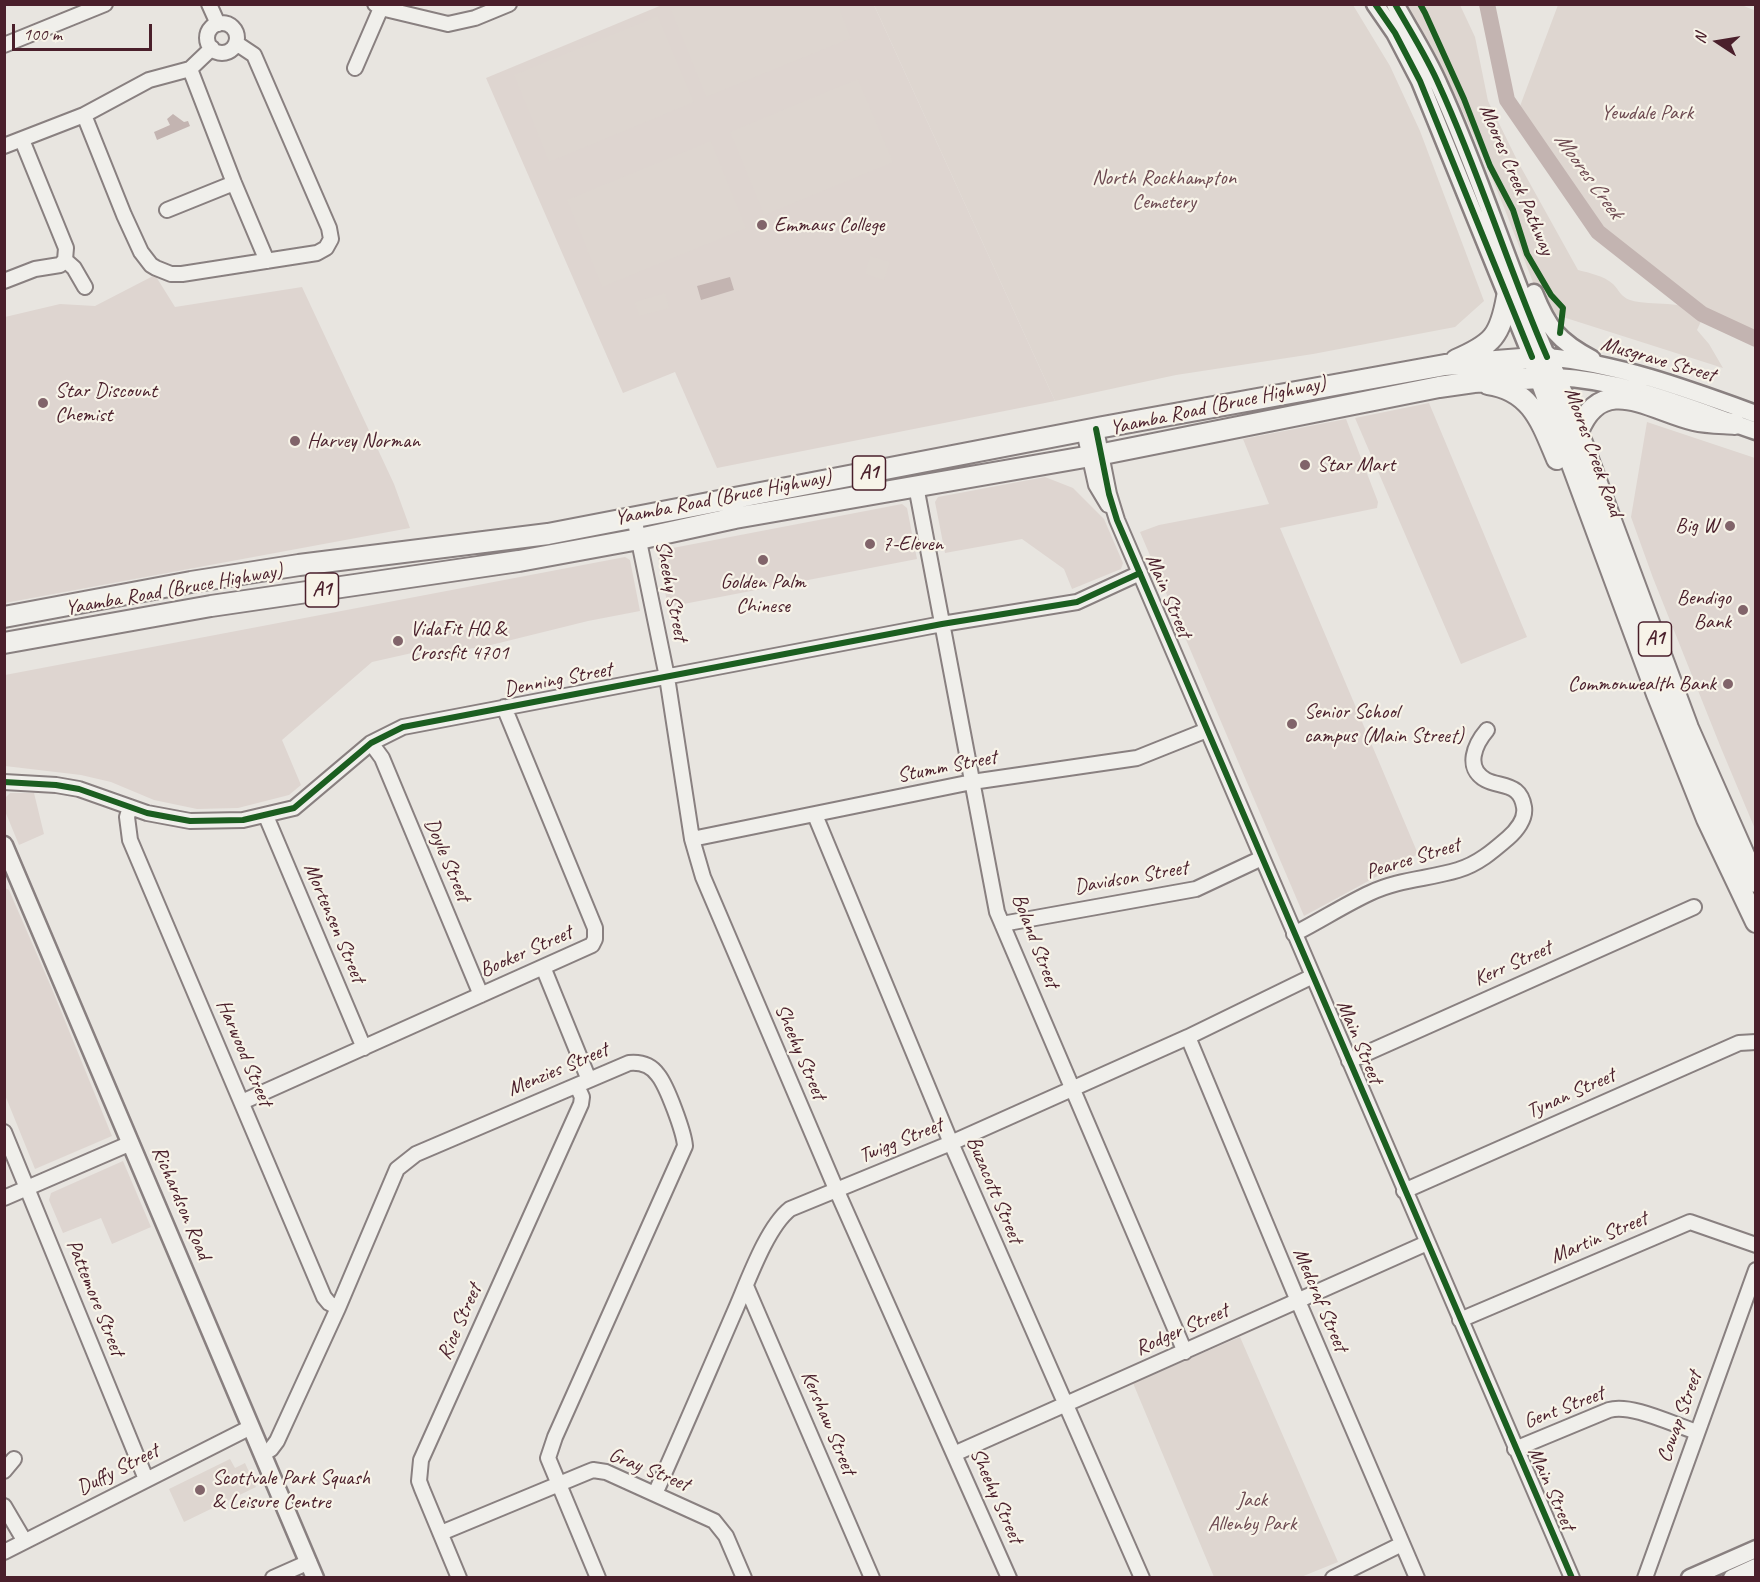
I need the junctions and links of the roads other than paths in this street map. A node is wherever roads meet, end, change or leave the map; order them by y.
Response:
1 (105, 4) edge
2 (209, 4) edge
3 (509, 4) edge
4 (1375, 4) edge
5 (1395, 4) edge
6 (378, 6) edge
7 (84, 9) edge
8 (218, 24) junction
9 (236, 43) junction
10 (4, 45) edge
11 (212, 48) junction
12 (356, 68) dead end
13 (190, 69) junction
14 (84, 115) junction
15 (22, 140) junction
16 (4, 146) edge
17 (234, 183) junction
18 (167, 210) dead end
19 (1494, 218) junction
20 (65, 260) junction
21 (267, 261) junction
22 (5, 279) edge
23 (85, 286) dead end
24 (1507, 297) junction
25 (1539, 357) junction
26 (1445, 365) junction
27 (1604, 365) junction
28 (1548, 377) junction
29 (1474, 382) junction
30 (1755, 414) edge
31 (1736, 424) junction
32 (1090, 430) junction
33 (1755, 430) edge
34 (1578, 432) junction
35 (1095, 455) junction
36 (916, 486) junction
37 (634, 517) junction
38 (639, 539) junction
39 (1140, 573) junction
40 (4, 617) edge
41 (942, 624) junction
42 (58, 634) junction
43 (4, 643) edge
44 (4, 653) edge
45 (1647, 668) junction
46 (667, 677) junction
47 (504, 707) junction
48 (1207, 730) junction
49 (1487, 730) dead end
50 (371, 743) junction
51 (4, 782) edge
52 (972, 782) junction
53 (129, 807) junction
54 (815, 815) junction
55 (266, 816) junction
56 (692, 840) junction
57 (4, 845) edge
58 (1262, 858) junction
59 (8, 865) edge
60 (1755, 882) edge
61 (1694, 907) dead end
62 (1755, 922) edge
63 (1002, 924) junction
64 (1294, 934) junction
65 (543, 968) junction
66 (1312, 975) junction
67 (481, 994) junction
68 (1188, 1037) junction
69 (1755, 1042) edge
70 (364, 1048) junction
71 (1349, 1061) junction
72 (583, 1083) junction
73 (1072, 1089) junction
74 (242, 1102) junction
75 (4, 1132) edge
76 (131, 1143) junction
77 (951, 1143) junction
78 (28, 1188) junction
79 (836, 1189) junction
80 (1404, 1191) junction
81 (4, 1198) edge
82 (1426, 1243) junction
83 (1755, 1245) edge
84 (1755, 1270) edge
85 (746, 1286) junction
86 (1298, 1301) junction
87 (338, 1308) junction
88 (1460, 1320) junction
89 (1185, 1352) junction
90 (1064, 1404) junction
91 (251, 1426) junction
92 (1697, 1432) junction
93 (1515, 1449) junction
94 (263, 1454) junction
95 (954, 1454) junction
96 (14, 1459) dead end
97 (4, 1471) edge
98 (146, 1479) junction
99 (559, 1484) junction
100 (655, 1494) junction
101 (4, 1506) edge
102 (441, 1533) junction
103 (24, 1540) junction
104 (1402, 1544) junction
105 (1755, 1549) edge
106 (4, 1551) edge
107 (309, 1562) junction
108 (1755, 1567) edge
109 (273, 1578) edge
110 (315, 1578) edge
111 (459, 1578) edge
112 (598, 1578) edge
113 (744, 1578) edge
114 (872, 1578) edge
115 (1009, 1578) edge
116 (1142, 1578) edge
117 (1333, 1578) edge
118 (1417, 1578) edge
119 (1572, 1578) edge
120 (1645, 1578) edge
121 (1690, 1578) edge
122 (1732, 1578) edge

1 - 7 street
2 - 8 street
3 - 6 street
4 - 24 main road, Moores Creek Road
5 - 19 main road, Moores Creek Road
6 - 12 street
7 - 10 street
8 - 9 street
8 - 11 street
9 - 11 street
9 - 21 street
11 - 13 street
13 - 14 street
13 - 17 street
14 - 15 street
14 - 21 street
15 - 16 street
15 - 20 street
17 - 18 street
17 - 21 street
19 - 25 main road, Moores Creek Road
19 - 27 main road
20 - 22 street
20 - 23 street
24 - 25 main road, Moores Creek Road
24 - 26 highway
25 - 26 highway, Yaamba Road (Bruce Highway) / A1
25 - 27 main road, Musgrave Street
25 - 28 highway, Moores Creek Road / A1
26 - 32 highway, Yaamba Road (Bruce Highway) / A1
27 - 30 main road, Musgrave Street
28 - 29 highway, Yaamba Road (Bruce Highway) / A1
28 - 31 main road, Musgrave Street
28 - 34 highway, Moores Creek Road / A1
28 - 45 highway, Moores Creek Road / A1
29 - 35 highway, Yaamba Road (Bruce Highway) / A1
29 - 45 highway, A1
31 - 33 main road, Musgrave Street
31 - 34 highway
32 - 35 street, Main Street
32 - 37 highway, Yaamba Road (Bruce Highway) / A1
34 - 60 highway, Moores Creek Road / A1
35 - 36 highway, Yaamba Road (Bruce Highway) / A1
35 - 39 street, Main Street
36 - 38 highway, Yaamba Road (Bruce Highway) / A1
36 - 41 street, Boland Street
37 - 38 street, Sheehy Street
37 - 40 highway, Yaamba Road (Bruce Highway) / A1
38 - 42 highway, Yaamba Road (Bruce Highway) / A1
38 - 46 street, Sheehy Street
39 - 41 street, Denning Street
39 - 48 street, Main Street
41 - 46 street, Denning Street
41 - 52 street, Boland Street
42 - 43 highway, Yaamba Road (Bruce Highway) / A1
42 - 44 highway
45 - 62 highway, Moores Creek Road / A1
46 - 47 street, Denning Street
46 - 56 street, Sheehy Street
47 - 50 street, Denning Street
47 - 65 street, Booker Street
48 - 52 street, Stumm Street
48 - 58 street, Main Street
49 - 64 street, Pearce Street
50 - 55 street, Denning Street
50 - 67 street, Doyle Street
51 - 53 street, Denning Street
52 - 54 street, Stumm Street
52 - 63 street, Boland Street
53 - 55 street, Denning Street
53 - 74 street, Harwood Street
54 - 56 street, Stumm Street
54 - 77 street, Buzacott Street
55 - 70 street, Mortensen Street
56 - 79 street, Sheehy Street
57 - 59 main road, Richardson Road
58 - 63 street, Davidson Street
58 - 64 street, Main Street
59 - 76 main road, Richardson Road
61 - 71 street, Kerr Street
63 - 73 street, Boland Street
64 - 66 street, Main Street
65 - 67 street, Booker Street
65 - 72 street, Rice Street
66 - 68 street, Twigg Street
66 - 71 street, Main Street
67 - 70 street, Booker Street
68 - 73 street, Twigg Street
68 - 86 street, Medcraf Street
69 - 80 street, Tynan Street
70 - 74 street, Booker Street
71 - 80 street, Main Street
72 - 87 street, Menzies Street
72 - 99 street, Menzies Street
72 - 102 street, Rice Street
73 - 77 street, Twigg Street
73 - 89 street, Boland Street
74 - 87 street, Harwood Street
75 - 78 street, Pattemore Street
76 - 78 street
76 - 91 main road, Richardson Road
77 - 79 street, Twigg Street
77 - 90 street, Buzacott Street
78 - 81 street
78 - 98 street, Pattemore Street
79 - 85 street, Twigg Street
79 - 95 street, Sheehy Street
80 - 82 street, Main Street
82 - 86 street, Rodger Street
82 - 88 street, Main Street
83 - 88 street, Martin Street
84 - 92 street, Cowap Street
85 - 100 street, Twigg Street
85 - 114 street, Kershaw Street
86 - 89 street, Rodger Street
86 - 104 street, Medcraf Street
87 - 94 street, Menzies Street
88 - 93 street, Main Street
89 - 90 street, Rodger Street
90 - 95 street, Rodger Street
90 - 116 street, Buzacott Street
91 - 94 main road, Richardson Road
91 - 98 street, Duffy Street
92 - 93 street, Gent Street
92 - 120 street, Cowap Street
93 - 119 street, Main Street
94 - 107 main road, Richardson Road
95 - 115 street, Sheehy Street
96 - 97 street
98 - 103 street, Duffy Street
99 - 100 street, Gray Street
99 - 102 street, Gray Street
99 - 112 street, Menzies Street
100 - 113 street, Gray Street
101 - 103 street
102 - 111 street, Rice Street
103 - 106 street, Duffy Street
104 - 117 street
104 - 118 street, Medcraf Street
105 - 121 main road
107 - 109 street
107 - 110 main road, Richardson Road
108 - 122 main road

